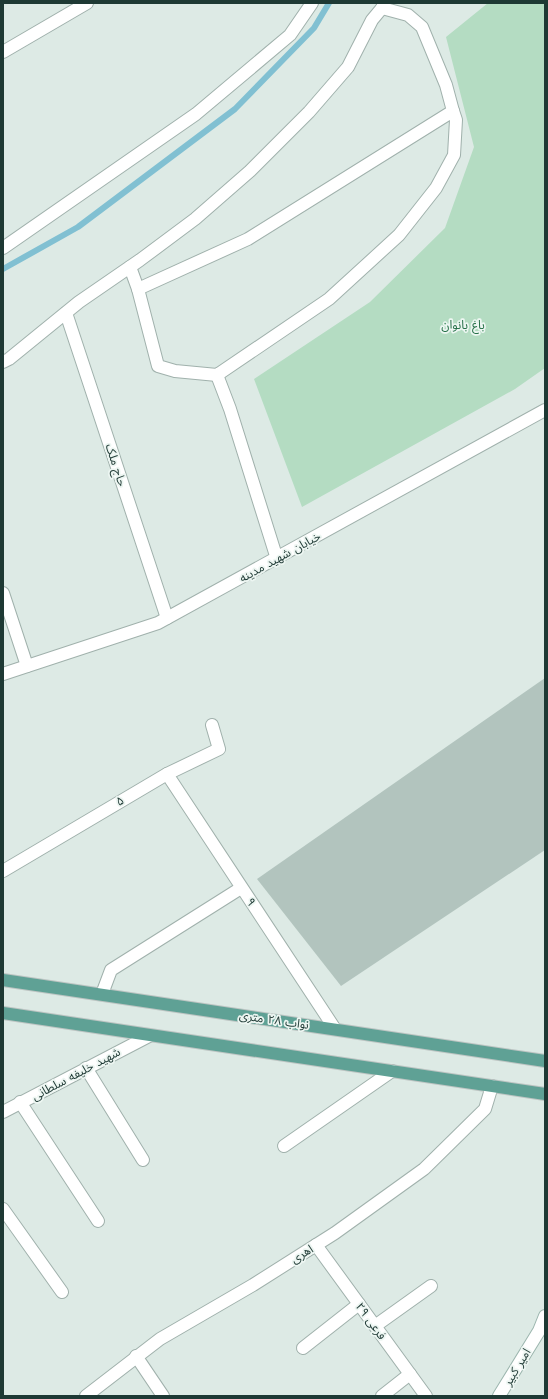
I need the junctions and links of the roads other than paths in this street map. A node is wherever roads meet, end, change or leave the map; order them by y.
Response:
1 (87, 3) edge
2 (312, 3) edge
3 (3, 52) edge
4 (454, 110) junction
5 (3, 248) edge
6 (130, 267) junction
7 (138, 289) junction
8 (66, 313) junction
9 (3, 362) edge
10 (217, 375) junction
11 (545, 410) edge
12 (277, 559) junction
13 (3, 593) edge
14 (167, 618) junction
15 (27, 666) junction
16 (3, 674) edge
17 (212, 725) dead end
18 (167, 774) junction
19 (3, 871) edge
20 (242, 888) junction
21 (3, 980) edge
22 (102, 994) junction
23 (3, 1013) edge
24 (335, 1029) junction
25 (149, 1036) junction
26 (545, 1061) edge
27 (86, 1068) junction
28 (392, 1072) junction
29 (492, 1086) junction
30 (545, 1094) edge
31 (20, 1102) junction
32 (3, 1112) edge
33 (284, 1146) dead end
34 (143, 1160) dead end
35 (3, 1209) edge
36 (98, 1221) dead end
37 (316, 1245) junction
38 (432, 1286) dead end
39 (62, 1292) dead end
40 (359, 1304) junction
41 (545, 1316) edge
42 (374, 1326) junction
43 (303, 1348) dead end
44 (136, 1356) junction
45 (410, 1374) junction
46 (86, 1396) edge
47 (163, 1396) edge
48 (382, 1396) edge
49 (426, 1396) edge
50 (499, 1396) edge

1 - 3 street
2 - 5 street
4 - 6 street
4 - 7 street
4 - 10 street
6 - 7 street
6 - 8 street
7 - 10 street
8 - 9 street
8 - 14 street, حاج ملک
10 - 12 street
11 - 12 street, خیابان شهید مدینه
12 - 14 street, خیابان شهید مدینه
13 - 15 street
14 - 15 street, خیابان شهید مدینه
15 - 16 street, خیابان شهید مدینه
17 - 18 street, ۵
18 - 19 street, ۵
18 - 20 street, ۹
20 - 22 street
20 - 24 street, ۹
21 - 22 main road, نواب ۲۸ متری
22 - 24 main road, نواب ۲۸ متری
23 - 25 main road
24 - 26 main road, نواب ۲۸ متری
25 - 27 street, شهید خلیفه سلطانی
25 - 28 main road
27 - 31 street, شهید خلیفه سلطانی
27 - 34 street
28 - 29 main road
28 - 33 street
29 - 30 main road
29 - 37 street, اهری
31 - 32 street, شهید خلیفه سلطانی
31 - 36 street
35 - 39 street
37 - 40 street, فرعی ۲۹
37 - 44 street, اهری
38 - 42 street
40 - 42 street, فرعی ۲۹
40 - 43 street
41 - 50 street, امیر کبیر
42 - 45 street, فرعی ۲۹
44 - 46 street, اهری
44 - 47 street
45 - 48 street
45 - 49 street, فرعی ۲۹

